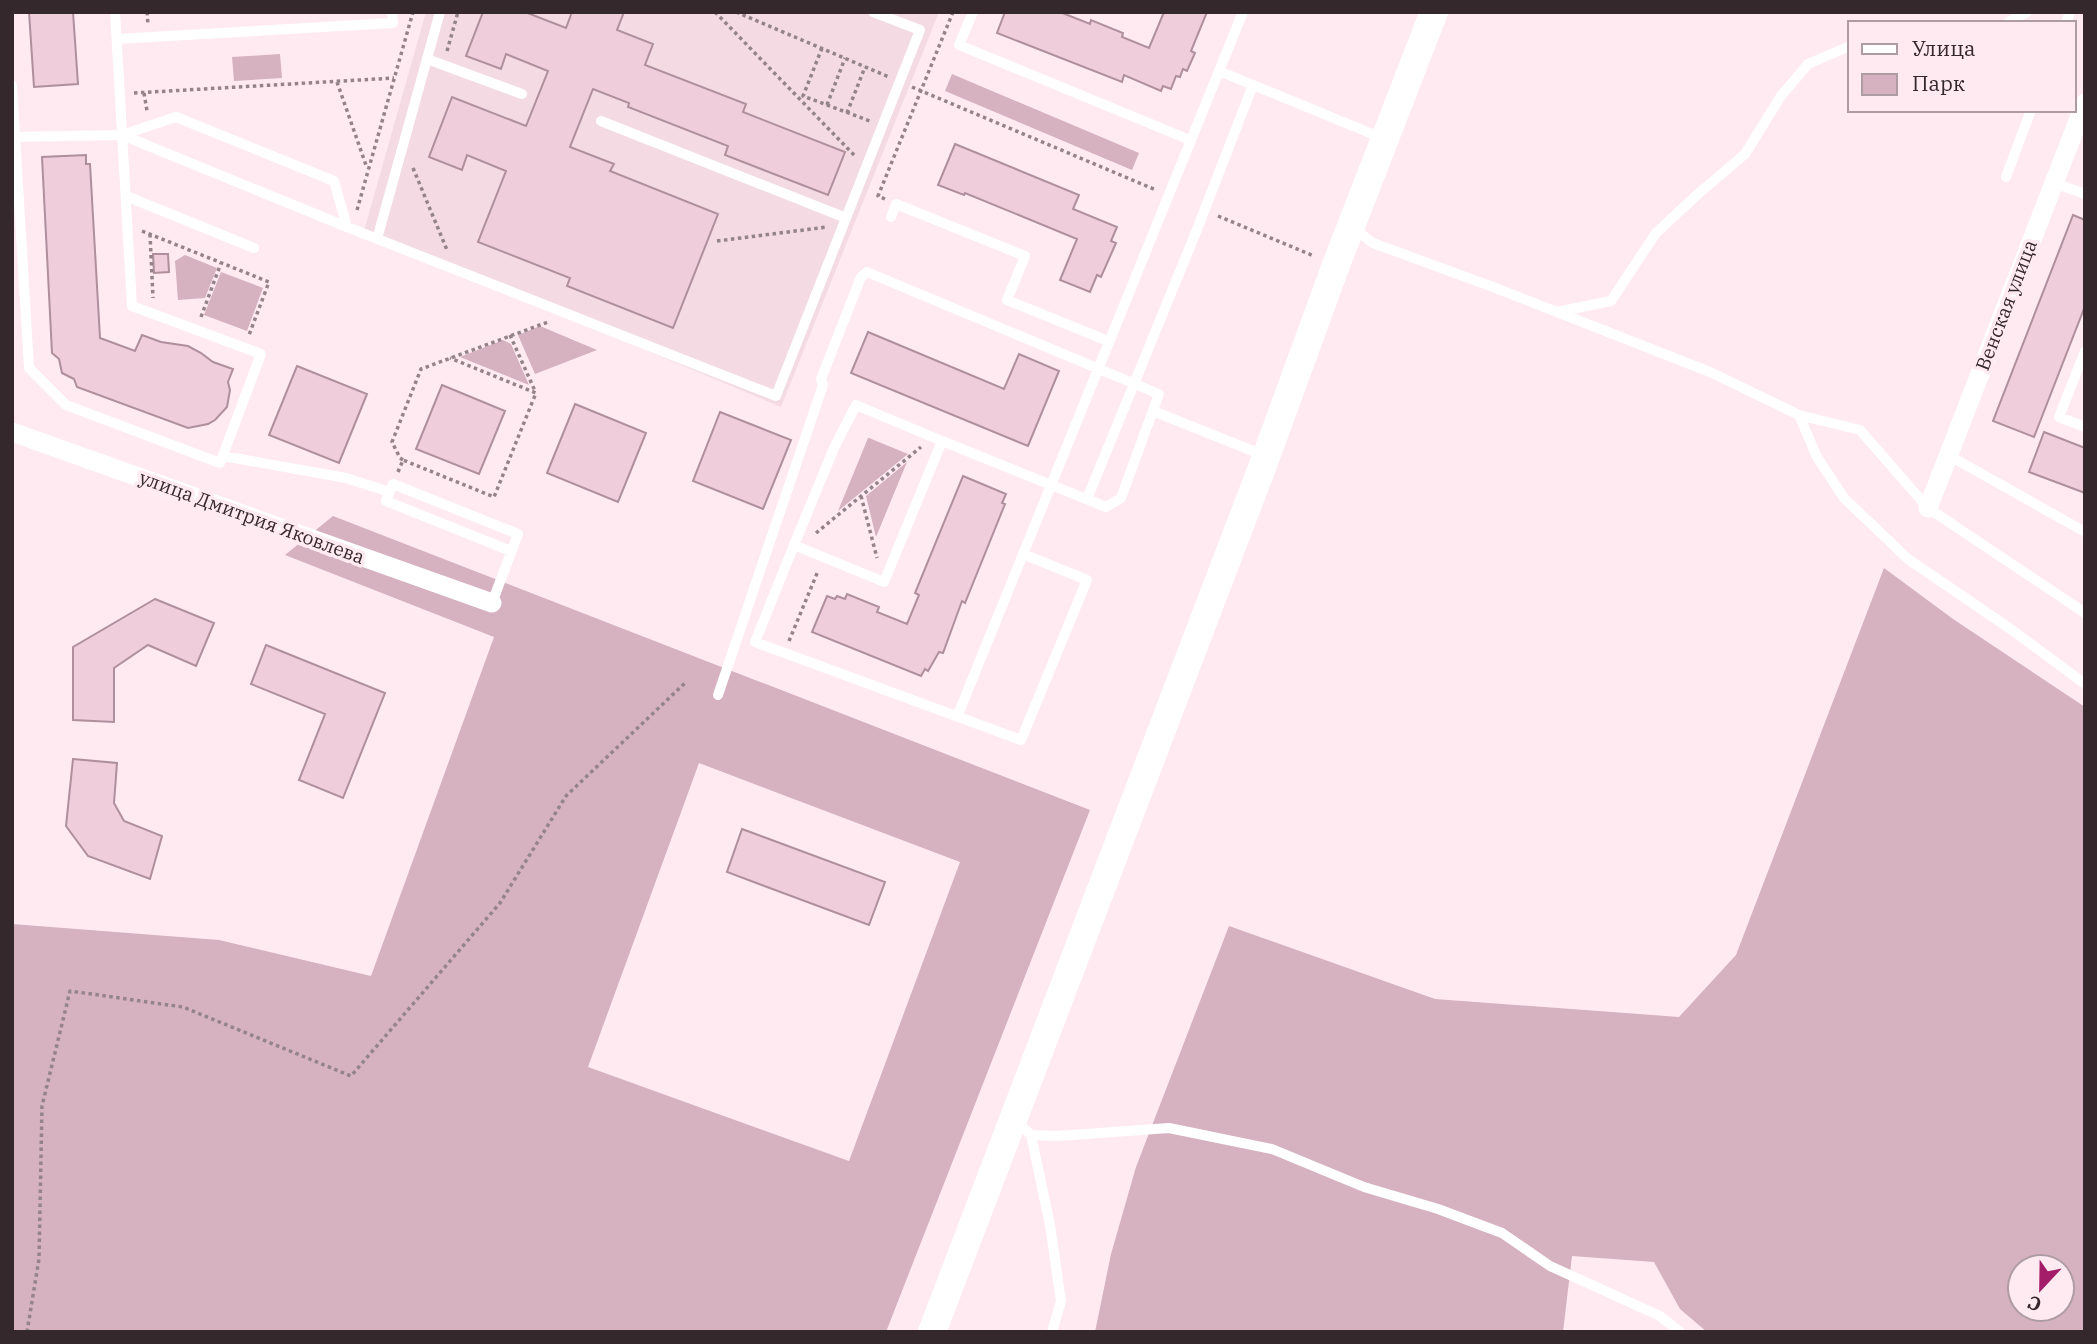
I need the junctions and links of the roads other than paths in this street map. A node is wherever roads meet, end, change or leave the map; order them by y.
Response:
1 (115, 12) edge
2 (392, 12) edge
3 (440, 12) edge
4 (873, 12) edge
5 (973, 12) edge
6 (1243, 12) edge
7 (1434, 12) edge
8 (2027, 12) edge
9 (2011, 21) edge
10 (117, 39) junction
11 (1848, 47) edge
12 (427, 59) junction
13 (1219, 71) junction
14 (12, 85) edge
15 (1253, 85) junction
16 (522, 94) dead end
17 (2085, 103) edge
18 (2030, 112) edge
19 (601, 121) dead end
20 (122, 135) junction
21 (14, 137) edge
22 (1190, 140) junction
23 (1385, 140) junction
24 (2006, 177) dead end
25 (2054, 183) junction
26 (2085, 194) edge
27 (125, 196) junction
28 (891, 217) dead end
29 (845, 221) junction
30 (1351, 227) junction
31 (350, 228) junction
32 (377, 239) junction
33 (254, 248) dead end
34 (1556, 312) junction
35 (1108, 341) junction
36 (2085, 351) edge
37 (1096, 368) junction
38 (1134, 384) junction
39 (1153, 411) junction
40 (1800, 415) junction
41 (2085, 427) edge
42 (12, 432) edge
43 (937, 439) junction
44 (1948, 455) junction
45 (223, 456) junction
46 (1266, 457) junction
47 (1051, 485) junction
48 (392, 488) junction
49 (1087, 499) junction
50 (1928, 508) junction
51 (2085, 532) edge
52 (797, 546) junction
53 (511, 551) junction
54 (1023, 554) junction
55 (492, 603) joint
56 (2085, 613) edge
57 (2085, 684) edge
58 (718, 695) dead end
59 (957, 717) junction
60 (1022, 1126) junction
61 (932, 1332) edge
62 (1052, 1332) edge
63 (1680, 1332) edge

1 - 10 lane
2 - 10 lane
3 - 12 lane
4 - 29 lane
5 - 22 lane
6 - 13 lane
7 - 23 street
8 - 9 lane
10 - 20 lane
11 - 34 lane
12 - 16 lane
12 - 32 lane
13 - 15 lane
13 - 22 lane
14 - 21 lane
15 - 23 lane
15 - 38 lane
17 - 25 street, Венская улица
18 - 24 lane
19 - 29 lane
20 - 21 lane
20 - 27 lane
20 - 31 lane
20 - 31 lane
21 - 45 lane
22 - 35 lane
23 - 30 street
25 - 26 lane
25 - 44 street, Венская улица
27 - 33 lane
27 - 45 lane
28 - 35 lane
29 - 32 lane
30 - 34 lane
30 - 46 street
31 - 32 lane
34 - 40 lane
35 - 37 lane
36 - 41 lane
37 - 38 lane
37 - 47 lane
37 - 58 lane
38 - 39 lane
38 - 49 lane
39 - 46 lane
39 - 49 lane
40 - 50 lane
40 - 57 lane
42 - 55 street, улица Дмитрия Яковлева
43 - 47 lane
43 - 52 lane
43 - 52 lane
44 - 50 street, Венская улица
44 - 51 lane
45 - 48 lane
46 - 60 street
47 - 49 lane
47 - 54 lane
48 - 53 lane
48 - 53 lane
50 - 56 lane
52 - 59 lane
53 - 55 lane
54 - 59 lane
54 - 59 lane
60 - 61 street
60 - 62 lane
60 - 63 lane

